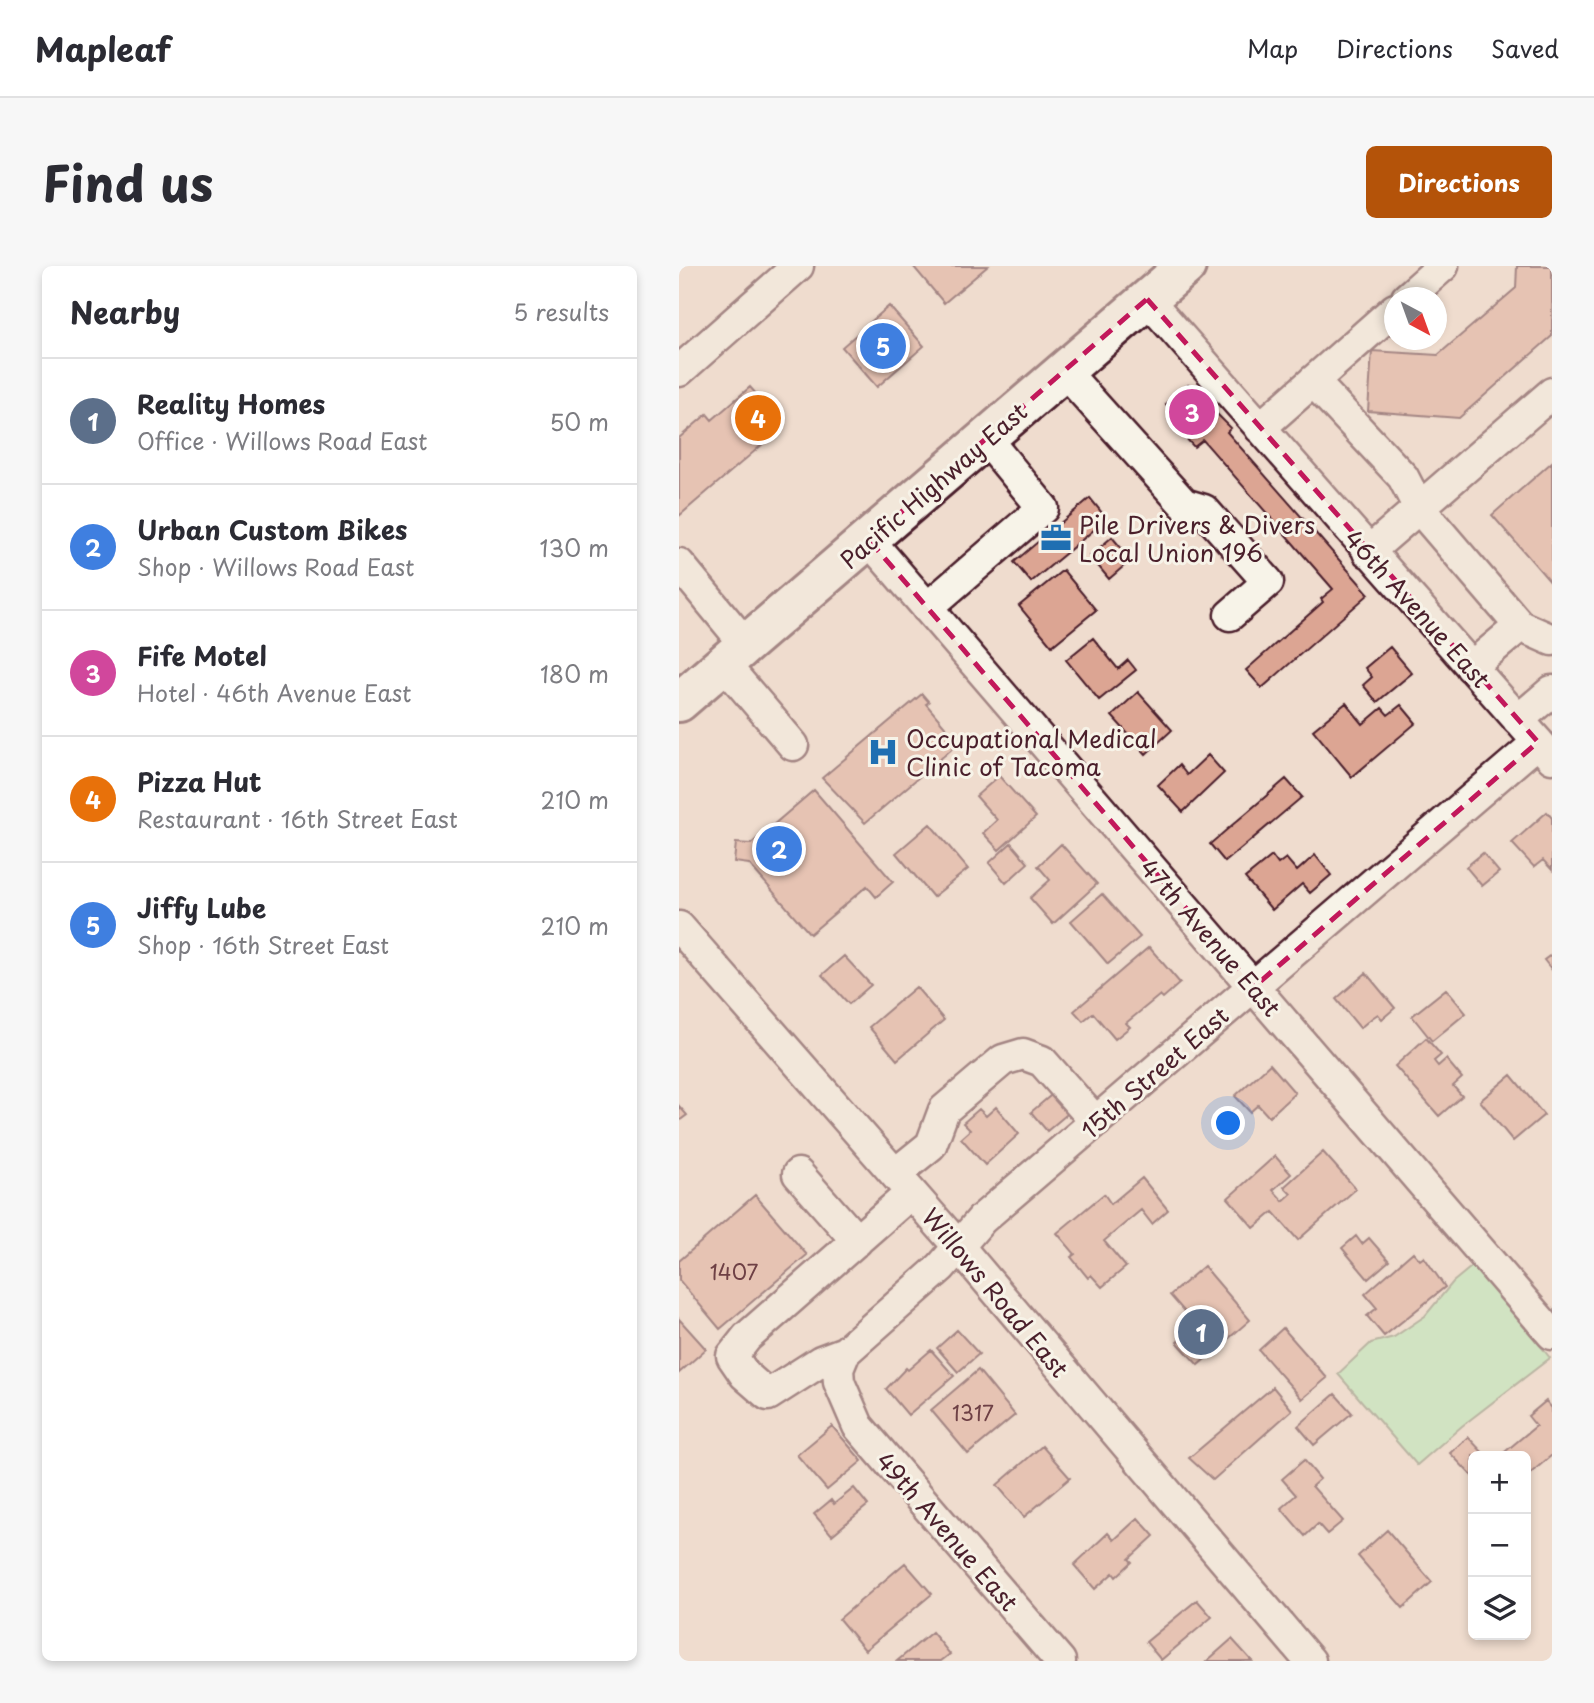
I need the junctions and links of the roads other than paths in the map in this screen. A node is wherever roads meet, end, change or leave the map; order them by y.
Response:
1 (798, 266) edge
2 (1186, 266) edge
3 (1443, 266) edge
4 (1419, 287) edge
5 (1147, 299) junction
6 (1384, 319) edge
7 (683, 360) edge
8 (1064, 371) junction
9 (1313, 381) junction
10 (1552, 393) edge
11 (1260, 428) junction
12 (986, 439) junction
13 (1419, 508) junction
14 (869, 540) junction
15 (1369, 552) junction
16 (679, 565) edge
17 (927, 608) junction
18 (1230, 615) dead end
19 (1520, 626) junction
20 (1552, 640) edge
21 (735, 655) junction
22 (1471, 667) junction
23 (1552, 691) edge
24 (679, 702) edge
25 (1518, 720) junction
26 (793, 745) dead end
27 (1548, 753) edge
28 (679, 927) edge
29 (1254, 987) junction
30 (1096, 1122) junction
31 (798, 1174) dead end
32 (903, 1183) junction
33 (857, 1241) junction
34 (958, 1247) junction
35 (1552, 1334) edge
36 (845, 1352) junction
37 (1059, 1661) edge
38 (1310, 1661) edge

1 - 7 street
2 - 5 main road, Pacific Highway East
3 - 4 street
5 - 8 main road, Pacific Highway East
5 - 11 street, 46th Avenue East
6 - 9 street
8 - 12 main road, Pacific Highway East
8 - 18 street
9 - 11 street
9 - 13 street
10 - 13 street
11 - 15 street, 46th Avenue East
12 - 14 main road, Pacific Highway East
12 - 17 street
13 - 15 street
13 - 19 street
14 - 17 street, 47th Avenue East
14 - 21 main road, Pacific Highway East
15 - 22 street, 46th Avenue East
16 - 21 street
17 - 29 street, 47th Avenue East
19 - 20 street
19 - 22 street
21 - 24 main road, Pacific Highway East
21 - 26 street
22 - 25 street, 46th Avenue East
23 - 25 street
25 - 27 street, 46th Avenue East
27 - 29 street, 15th Street East
28 - 32 street, Willows Road East
29 - 30 street, 15th Street East
29 - 35 street, 47th Avenue East
30 - 32 street
30 - 34 street, 15th Street East
31 - 33 street
32 - 33 street
32 - 34 street, Willows Road East
33 - 36 street, 15th Street East
34 - 36 street, 15th Street East
34 - 38 street, Willows Road East
36 - 37 street, 49th Avenue East

